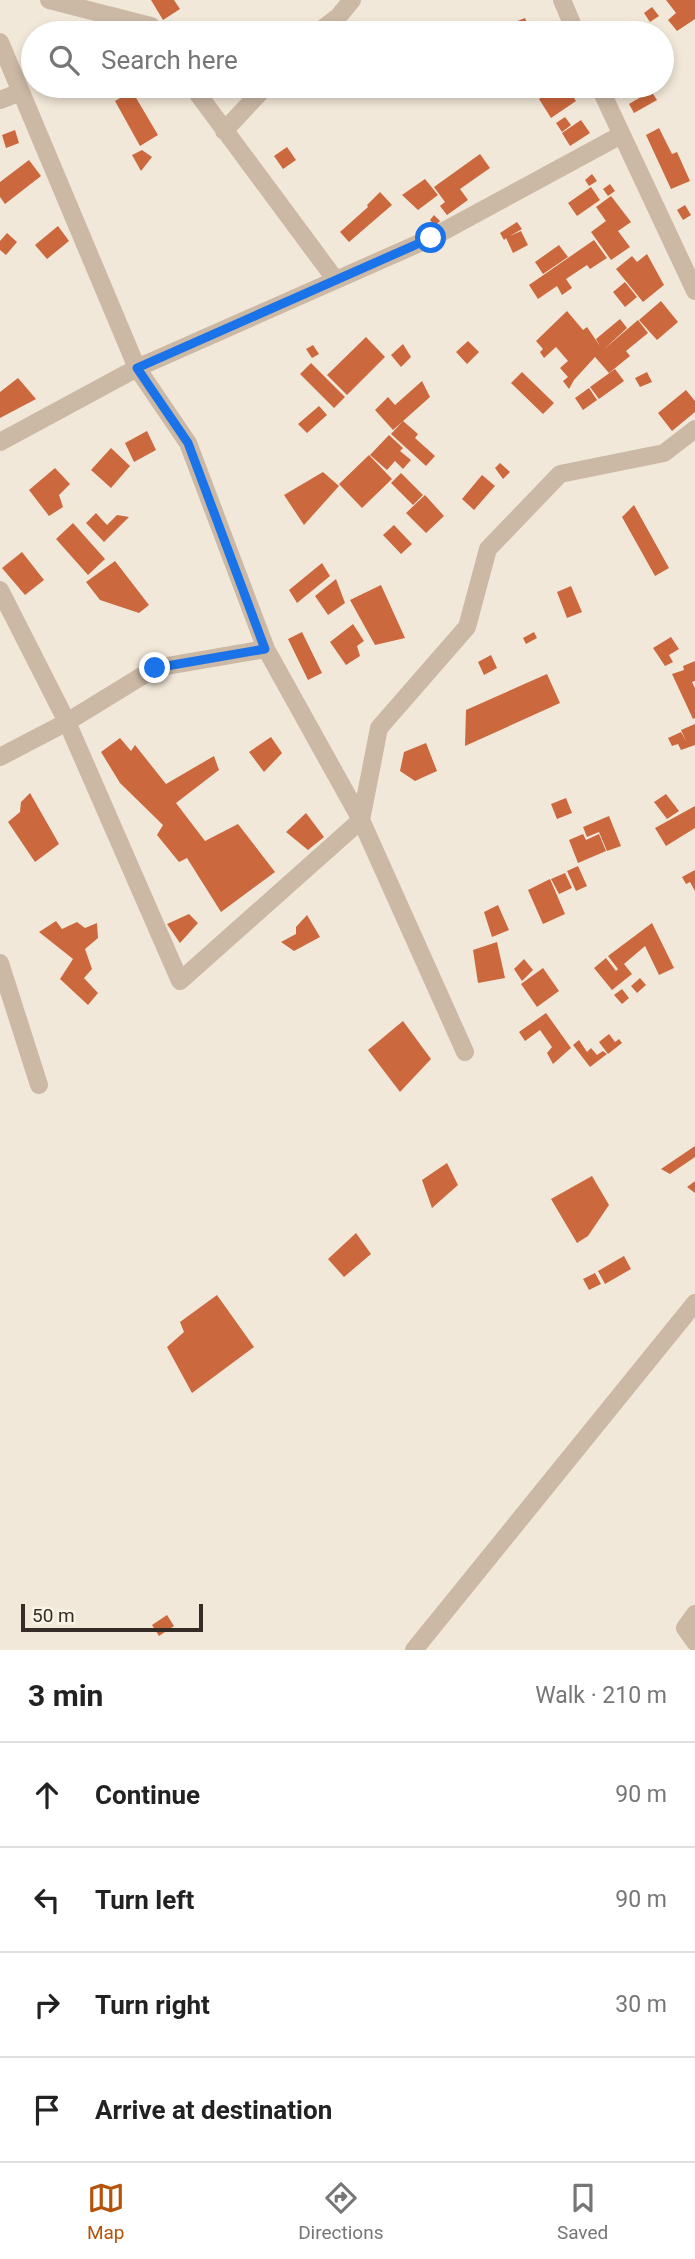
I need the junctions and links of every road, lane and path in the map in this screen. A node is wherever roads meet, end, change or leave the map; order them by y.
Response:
1 (49, 0) edge
2 (352, 0) edge
3 (562, 0) edge
4 (131, 21) edge
5 (333, 21) edge
6 (571, 21) edge
7 (0, 43) edge
8 (21, 92) joint
9 (24, 98) edge
10 (201, 98) edge
11 (255, 98) edge
12 (604, 98) edge
13 (0, 100) edge
14 (224, 131) junction
15 (621, 135) junction
16 (335, 279) junction
17 (695, 291) edge
18 (137, 368) junction
19 (695, 429) edge
20 (1, 443) edge
21 (0, 590) edge
22 (265, 649) junction
23 (67, 722) junction
24 (0, 757) edge
25 (360, 820) junction
26 (0, 963) edge
27 (465, 1052) dead end
28 (39, 1085) dead end
29 (695, 1303) edge
30 (695, 1614) edge
31 (695, 1642) edge
32 (414, 1650) edge

1 - 4 street
2 - 5 street
3 - 6 street
7 - 8 street
8 - 13 street
9 - 18 street
10 - 14 street
11 - 14 street
12 - 15 street
14 - 16 street
15 - 16 street
15 - 17 street
16 - 18 street
18 - 20 street
18 - 22 street
19 - 25 street
21 - 23 street
22 - 23 street
22 - 25 street
23 - 24 street
23 - 25 street
25 - 27 street
26 - 28 street
29 - 32 street
30 - 31 street

